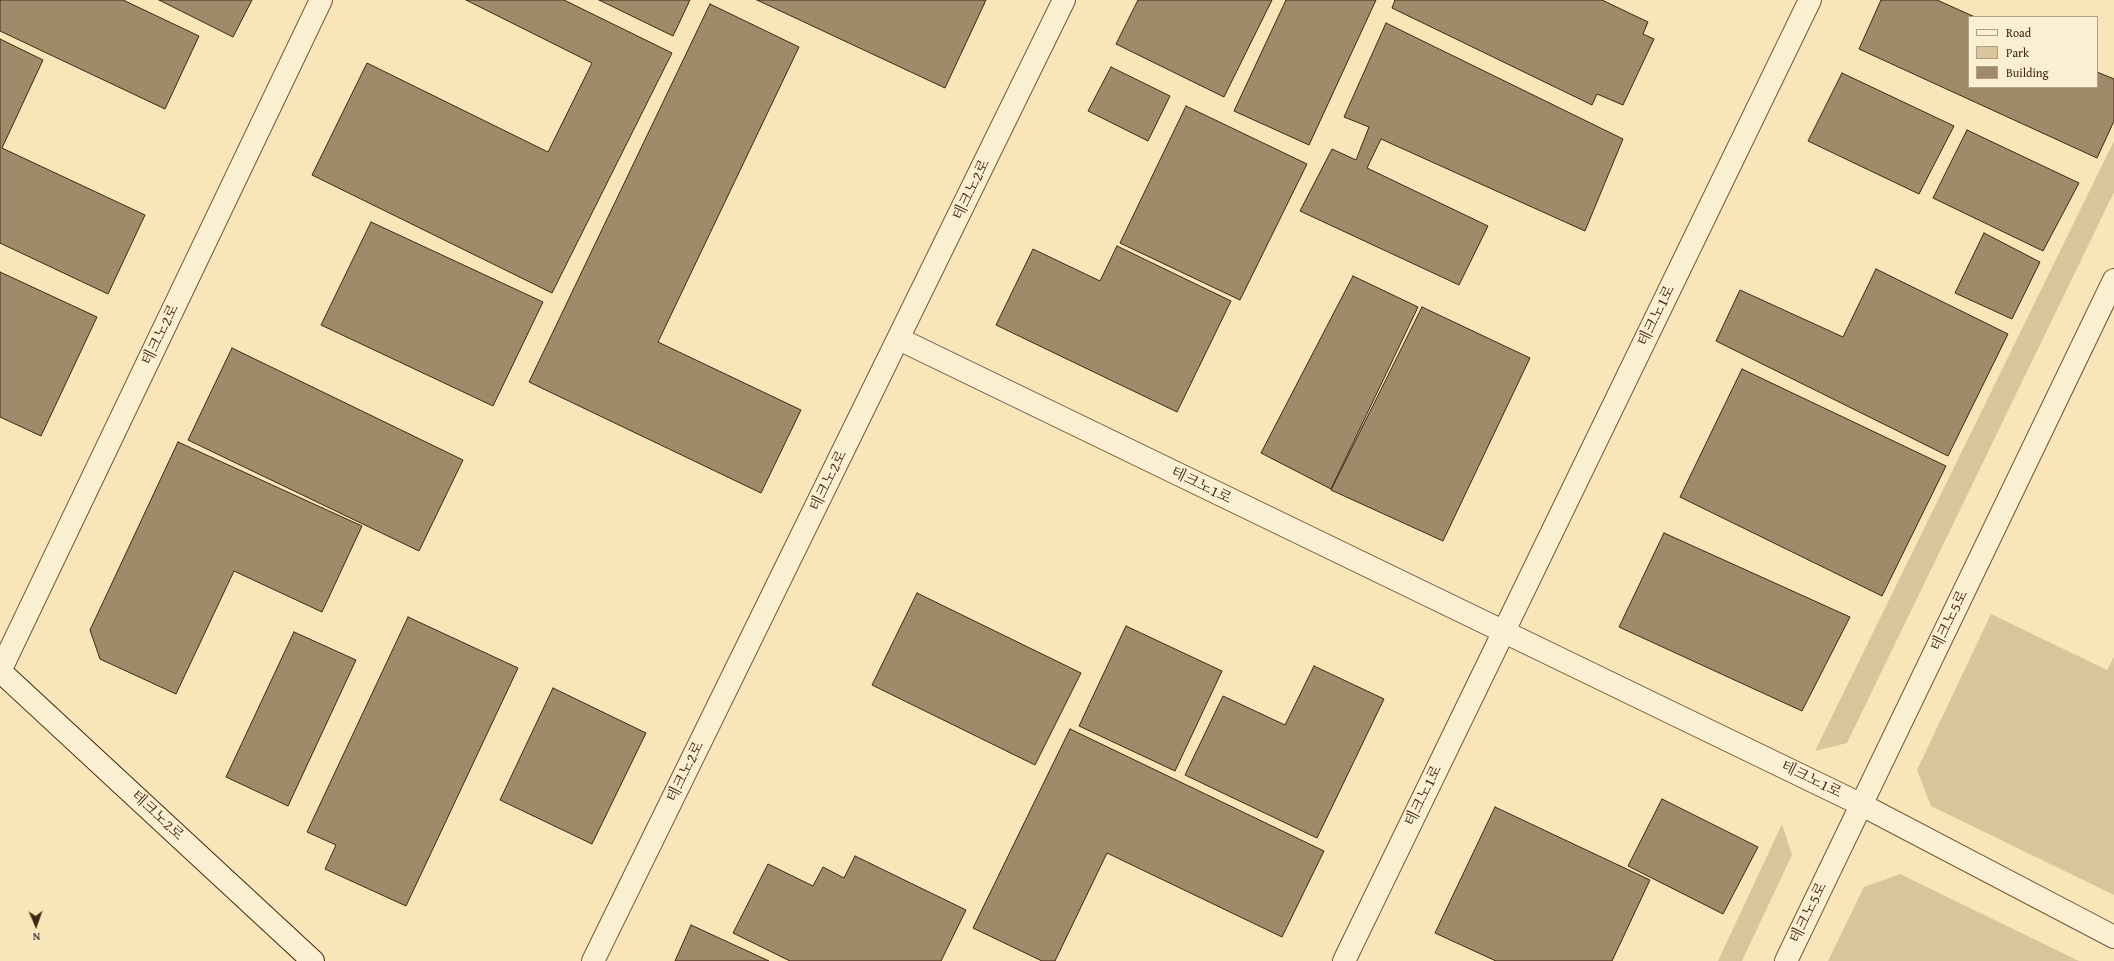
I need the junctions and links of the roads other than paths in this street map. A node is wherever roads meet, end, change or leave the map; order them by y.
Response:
1 (321, 0) edge
2 (1064, 0) edge
3 (1810, 0) edge
4 (2114, 280) edge
5 (899, 340) junction
6 (1504, 632) junction
7 (0, 671) edge
8 (1862, 805) junction
9 (2114, 937) edge
10 (313, 961) edge
11 (593, 961) edge
12 (1344, 961) edge
13 (1786, 961) edge

1 - 7 street, 테크노2로
2 - 5 street, 테크노2로
3 - 6 street, 테크노1로
4 - 8 street, 테크노5로
5 - 6 street, 테크노1로
5 - 11 street, 테크노2로
6 - 8 street, 테크노1로
6 - 12 street, 테크노1로
7 - 10 street, 테크노2로
8 - 9 street, 테크노1로
8 - 13 street, 테크노5로

